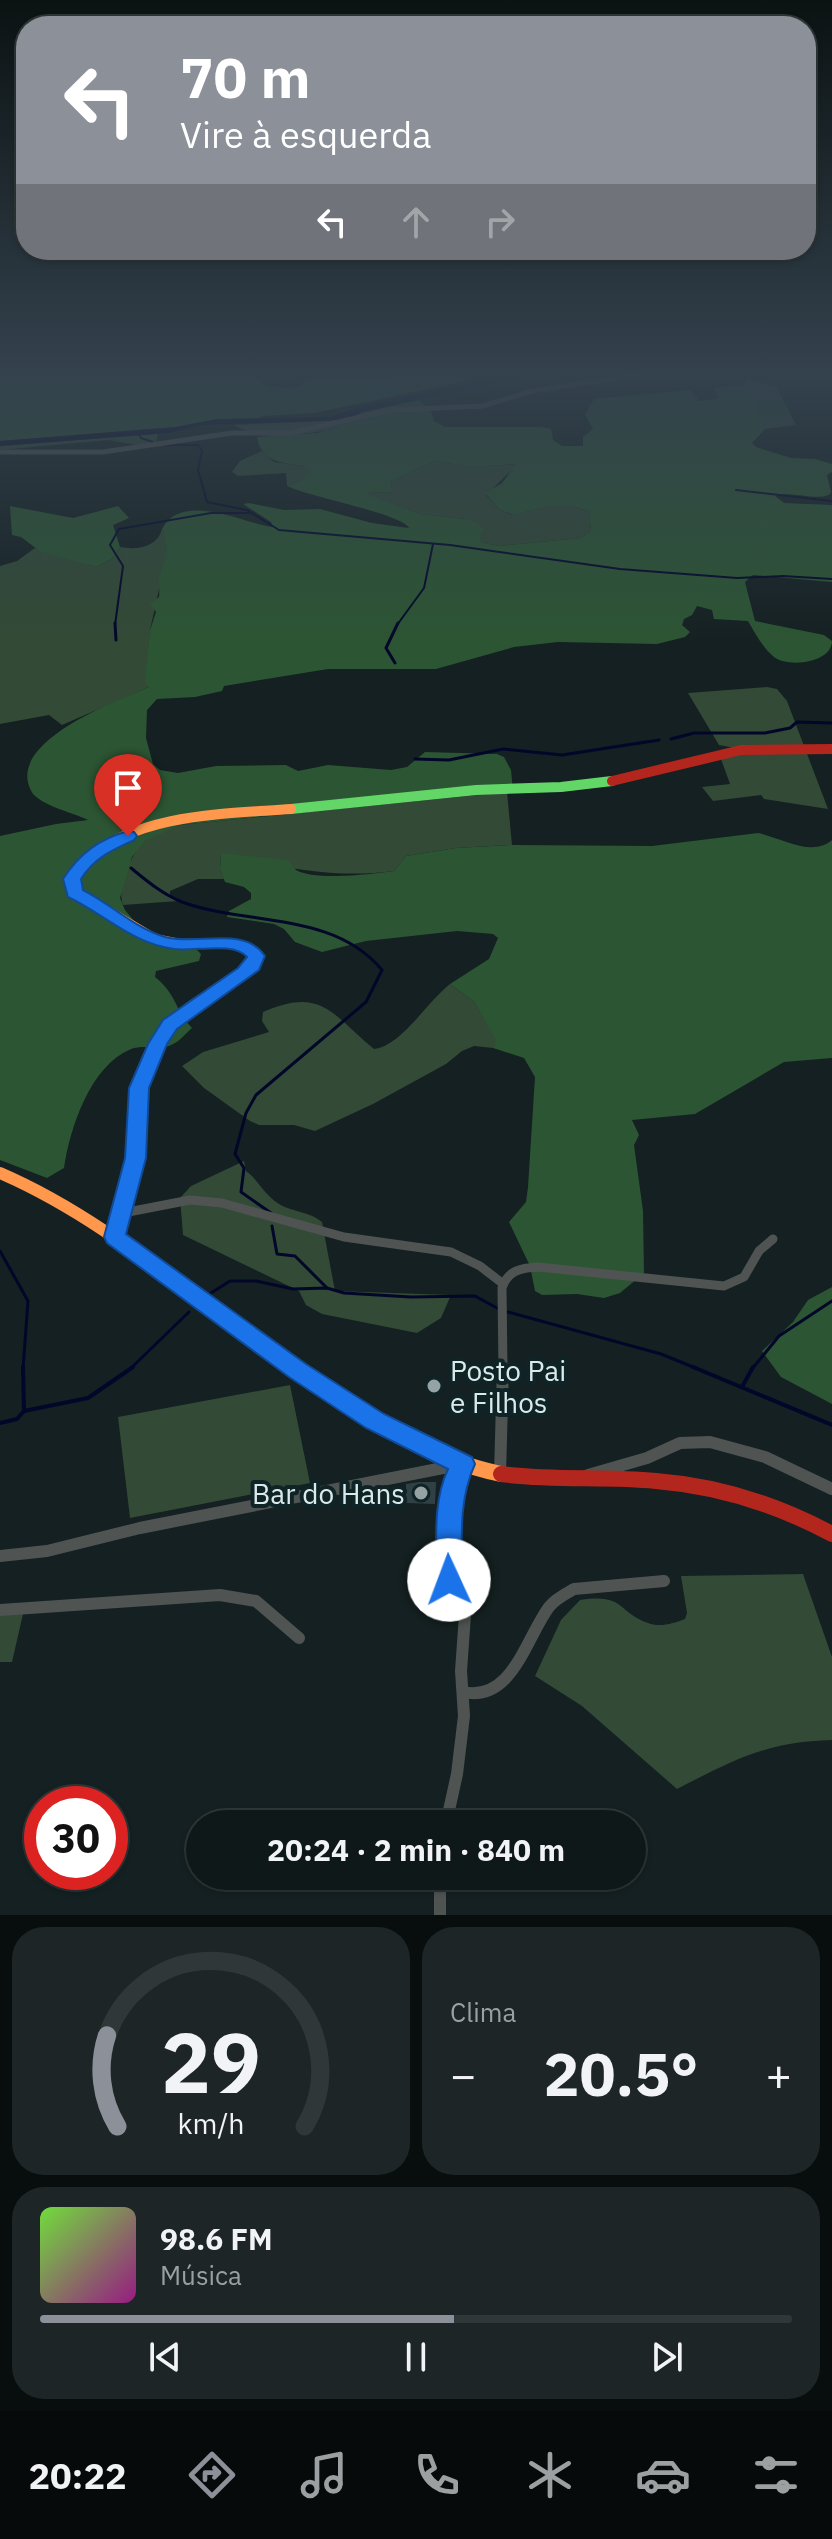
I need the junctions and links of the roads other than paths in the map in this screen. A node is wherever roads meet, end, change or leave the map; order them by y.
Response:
1 (832, 749) edge
2 (0, 1173) edge
3 (123, 1213) junction
4 (115, 1237) junction
5 (773, 1239) dead end
6 (502, 1283) junction
7 (463, 1464) junction
8 (500, 1474) junction
9 (580, 1479) junction
10 (832, 1489) edge
11 (832, 1534) edge
12 (0, 1556) edge
13 (15, 1556) junction
14 (0, 1564) edge
15 (664, 1581) dead end
16 (0, 1610) edge
17 (299, 1638) dead end
18 (463, 1692) junction
19 (449, 1810) edge
20 (440, 1890) edge
21 (440, 1915) edge

1 - 3 street
2 - 4 street
3 - 4 street
3 - 6 street
4 - 7 street
5 - 6 street
6 - 8 street
7 - 8 street
7 - 13 street
7 - 18 street
8 - 9 street
9 - 10 street
9 - 11 street
12 - 13 street
13 - 14 street
15 - 18 street
16 - 17 street
18 - 19 street
20 - 21 street

